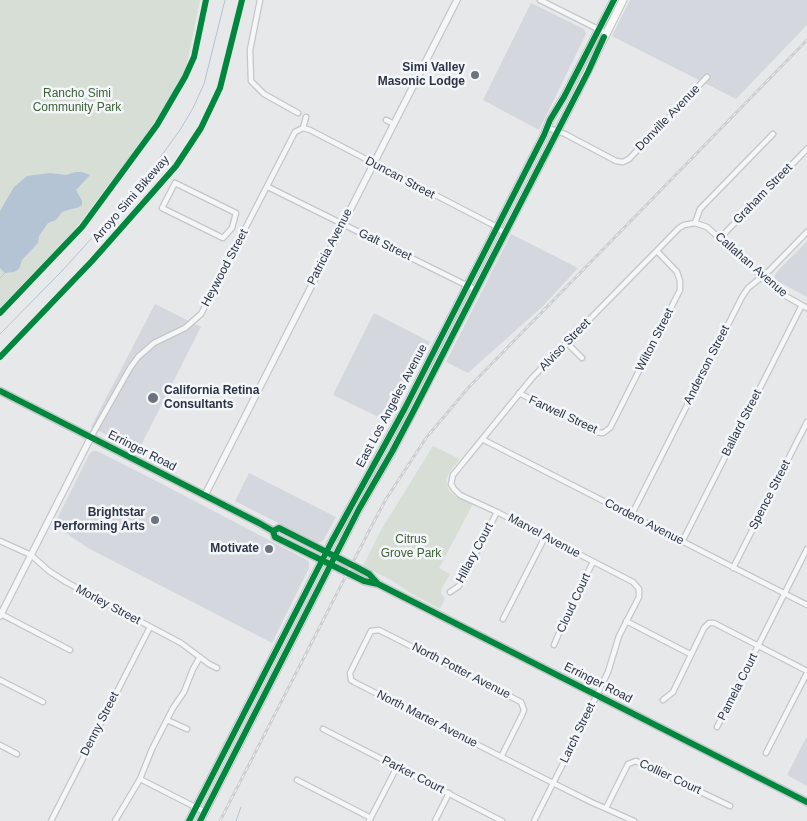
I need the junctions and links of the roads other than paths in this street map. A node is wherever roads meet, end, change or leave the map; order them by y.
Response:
1 (260, 0) edge
2 (457, 0) edge
3 (540, 0) edge
4 (614, 0) edge
5 (623, 0) edge
6 (599, 29) junction
7 (606, 33) junction
8 (708, 77) dead end
9 (298, 112) dead end
10 (306, 117) dead end
11 (386, 120) dead end
12 (394, 124) junction
13 (546, 127) junction
14 (303, 128) junction
15 (557, 131) junction
16 (773, 134) dead end
17 (807, 149) edge
18 (374, 164) junction
19 (268, 187) junction
20 (695, 223) junction
21 (342, 224) junction
22 (497, 227) junction
23 (232, 228) junction
24 (807, 232) edge
25 (504, 233) junction
26 (244, 234) junction
27 (720, 238) junction
28 (657, 251) junction
29 (762, 277) junction
30 (468, 286) junction
31 (476, 290) junction
32 (805, 306) edge
33 (566, 343) junction
34 (582, 358) dead end
35 (0, 391) edge
36 (519, 394) junction
37 (807, 422) edge
38 (607, 431) joint
39 (90, 438) junction
40 (482, 439) junction
41 (451, 482) joint
42 (205, 495) junction
43 (497, 512) junction
44 (630, 516) junction
45 (273, 531) junction
46 (545, 537) junction
47 (0, 541) edge
48 (682, 542) junction
49 (807, 548) edge
50 (326, 552) junction
51 (31, 555) junction
52 (335, 557) junction
53 (322, 561) junction
54 (593, 562) junction
55 (330, 565) junction
56 (733, 568) junction
57 (378, 584) junction
58 (639, 589) joint
59 (450, 592) dead end
60 (784, 594) junction
61 (807, 606) edge
62 (1, 615) edge
63 (503, 619) dead end
64 (626, 621) junction
65 (150, 626) junction
66 (373, 630) joint
67 (554, 644) dead end
68 (758, 646) junction
69 (70, 650) dead end
70 (690, 654) junction
71 (200, 657) junction
72 (218, 668) dead end
73 (807, 672) edge
74 (0, 680) edge
75 (596, 695) junction
76 (663, 700) dead end
77 (43, 702) dead end
78 (167, 720) junction
79 (717, 728) dead end
80 (323, 729) dead end
81 (187, 730) dead end
82 (0, 745) edge
83 (766, 753) dead end
84 (17, 754) dead end
85 (501, 757) junction
86 (397, 767) junction
87 (140, 779) junction
88 (297, 780) dead end
89 (553, 783) junction
90 (450, 793) junction
91 (807, 802) edge
92 (730, 806) dead end
93 (196, 807) junction
94 (606, 808) junction
95 (205, 812) junction
96 (370, 819) edge
97 (499, 820) edge
98 (50, 821) edge
99 (115, 821) edge
100 (189, 821) edge
101 (200, 821) edge
102 (435, 821) edge
103 (534, 821) edge
104 (634, 821) edge

1 - 9 street
2 - 12 street, Patricia Avenue
3 - 6 street
4 - 6 main road, East Los Angeles Avenue
5 - 7 main road, East Los Angeles Avenue
6 - 7 street
6 - 13 main road, East Los Angeles Avenue
7 - 15 main road, East Los Angeles Avenue
8 - 15 street, Donville Avenue
10 - 14 street
11 - 12 street
12 - 18 street, Patricia Avenue
13 - 15 street, Donville Avenue
13 - 22 main road, East Los Angeles Avenue
14 - 18 street, Duncan Street
14 - 19 street, Heywood Street
15 - 25 main road, East Los Angeles Avenue
16 - 20 street
17 - 27 street, Graham Street
18 - 21 street, Patricia Avenue
18 - 22 street, Duncan Street
19 - 21 street, Galt Street
19 - 26 street, Heywood Street
20 - 27 street, Callahan Avenue
20 - 28 street, Alviso Street
21 - 30 street, Galt Street
21 - 42 street, Patricia Avenue
22 - 25 street, Duncan Street
22 - 30 main road, East Los Angeles Avenue
23 - 23 street
23 - 26 street
24 - 29 street, Anderson Street
25 - 31 main road, East Los Angeles Avenue
26 - 39 street, Heywood Street
27 - 29 street, Callahan Avenue
28 - 33 street, Alviso Street
28 - 38 street, Wilton Street
29 - 32 street, Callahan Avenue
29 - 44 street, Anderson Street
30 - 31 street, Galt Street
30 - 50 main road, East Los Angeles Avenue
31 - 52 main road, East Los Angeles Avenue
32 - 48 street, Ballard Street
33 - 34 street
33 - 36 street, Alviso Street
35 - 39 main road, Erringer Road
36 - 38 street, Farwell Street
36 - 40 street, Alviso Street
37 - 56 street, Spence Street
39 - 42 main road, Erringer Road
39 - 51 street, Heywood Street
40 - 41 street, Alviso Street
40 - 44 street, Cordero Avenue
41 - 43 street, Marvel Avenue
42 - 45 main road, Erringer Road
43 - 46 street, Marvel Avenue
43 - 59 street, Hillary Court
44 - 48 street, Cordero Avenue
45 - 50 main road, Erringer Road
45 - 53 main road, Erringer Road
46 - 54 street, Marvel Avenue
46 - 63 street
47 - 51 street, Morley Street
48 - 56 street, Cordero Avenue
49 - 60 street, Pamela Court
50 - 52 main road, Erringer Road
50 - 53 main road, East Los Angeles Avenue
51 - 62 street, Heywood Street
51 - 65 street, Morley Street
52 - 55 main road, East Los Angeles Avenue
52 - 57 main road, Erringer Road
53 - 55 main road, Erringer Road
53 - 93 main road, East Los Angeles Avenue
54 - 58 street, Marvel Avenue
54 - 67 street, Cloud Court
55 - 57 main road, Erringer Road
55 - 95 main road, East Los Angeles Avenue
56 - 60 street, Cordero Avenue
57 - 75 main road, Erringer Road
58 - 64 street, Larch Street
60 - 61 street, Cordero Avenue
60 - 68 street, Pamela Court
62 - 69 street
64 - 70 street
64 - 75 street, Larch Street
65 - 71 street, Morley Street
65 - 98 street, Denny Street
66 - 85 street, North Marter Avenue
66 - 85 street, North Potter Avenue
68 - 70 street
68 - 73 street
68 - 79 street, Pamela Court
70 - 76 street
71 - 72 street, Morley Street
71 - 78 street
73 - 83 street
74 - 77 street
75 - 89 street, Larch Street
75 - 91 main road, Erringer Road
78 - 81 street
78 - 87 street
80 - 86 street, Parker Court
82 - 84 street
85 - 89 street, North Marter Avenue
86 - 90 street, Parker Court
86 - 96 street
87 - 93 street
87 - 99 street
88 - 96 street
89 - 94 street, North Marter Avenue
89 - 103 street, Larch Street
90 - 97 street, Parker Court
90 - 102 street
92 - 94 street, Collier Court
93 - 95 street
93 - 100 main road, East Los Angeles Avenue
94 - 104 street, North Marter Avenue
95 - 101 main road, East Los Angeles Avenue

